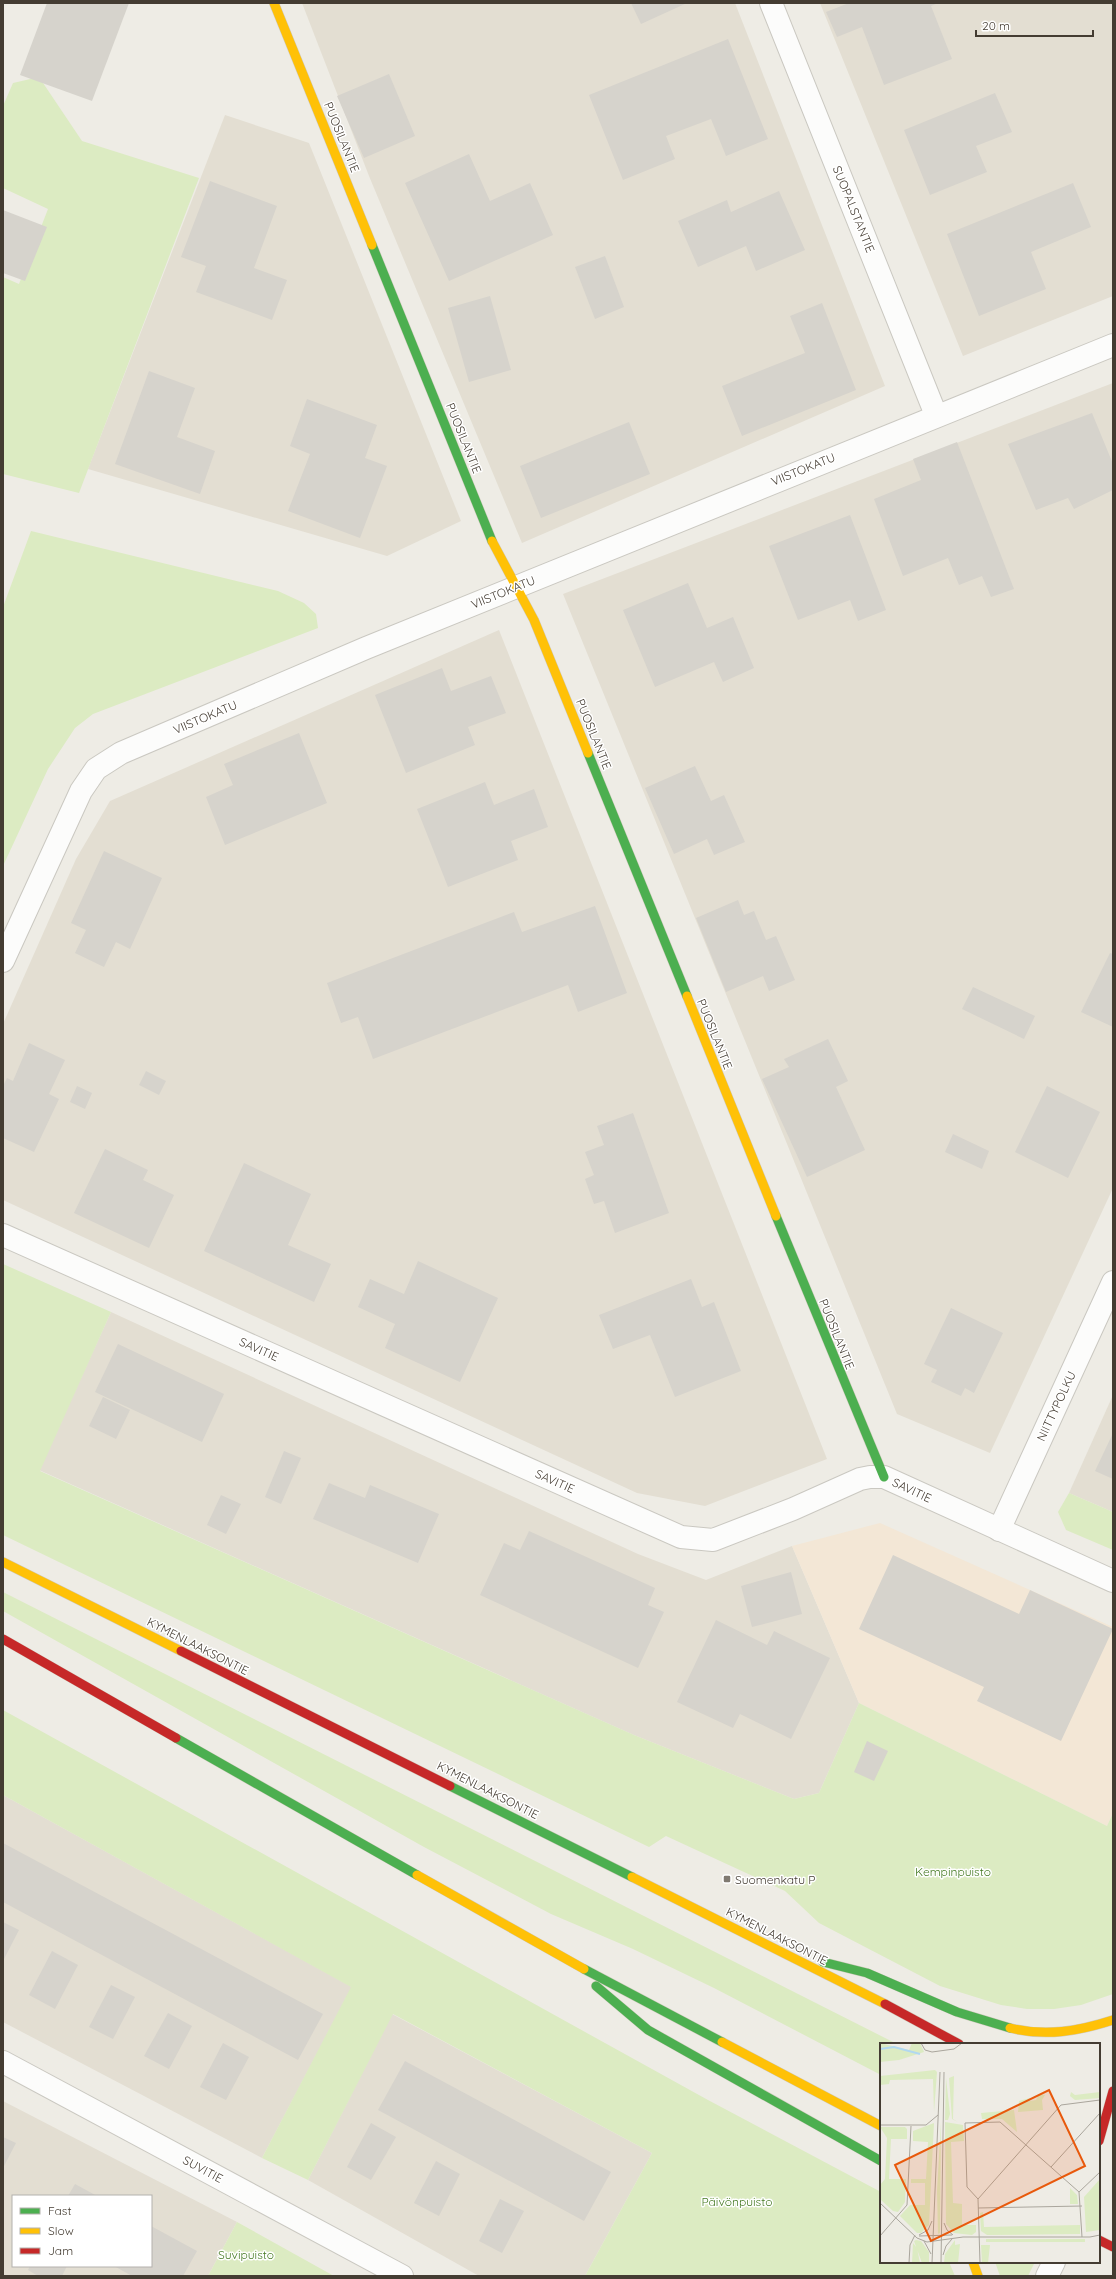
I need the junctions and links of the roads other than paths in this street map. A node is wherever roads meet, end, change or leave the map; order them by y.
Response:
1 (274, 3) edge
2 (771, 3) edge
3 (1113, 345) edge
4 (936, 415) junction
5 (517, 586) junction
6 (3, 961) edge
7 (3, 1235) edge
8 (1113, 1282) edge
9 (884, 1477) junction
10 (999, 1530) junction
11 (3, 1562) edge
12 (1113, 1581) edge
13 (3, 1639) edge
14 (783, 1952) junction
15 (561, 1957) junction
16 (1113, 2020) edge
17 (958, 2043) edge
18 (3, 2062) edge
19 (1113, 2091) edge
20 (1106, 2123) edge
21 (880, 2125) edge
22 (1100, 2138) edge
23 (880, 2160) edge
24 (1100, 2240) edge
25 (1113, 2247) edge
26 (973, 2263) edge
27 (1054, 2263) edge
28 (402, 2276) edge
29 (978, 2276) edge
30 (1047, 2276) edge

1 - 5 main road, PUOSILANTIE
2 - 4 street, SUOPALSTANTIE
3 - 4 street, VIISTOKATU
4 - 5 street, VIISTOKATU
5 - 6 street, VIISTOKATU
5 - 9 main road, PUOSILANTIE
7 - 9 street, SAVITIE
8 - 10 street, NIITTYPOLKU
9 - 10 street, SAVITIE
10 - 12 street, SAVITIE
11 - 14 main road, KYMENLAAKSONTIE
13 - 15 main road
14 - 16 main road
14 - 17 main road, KYMENLAAKSONTIE
15 - 21 main road
15 - 23 main road
18 - 28 street, SUVITIE
19 - 20 main road
20 - 22 main road
24 - 25 main road
26 - 29 main road
27 - 30 street

